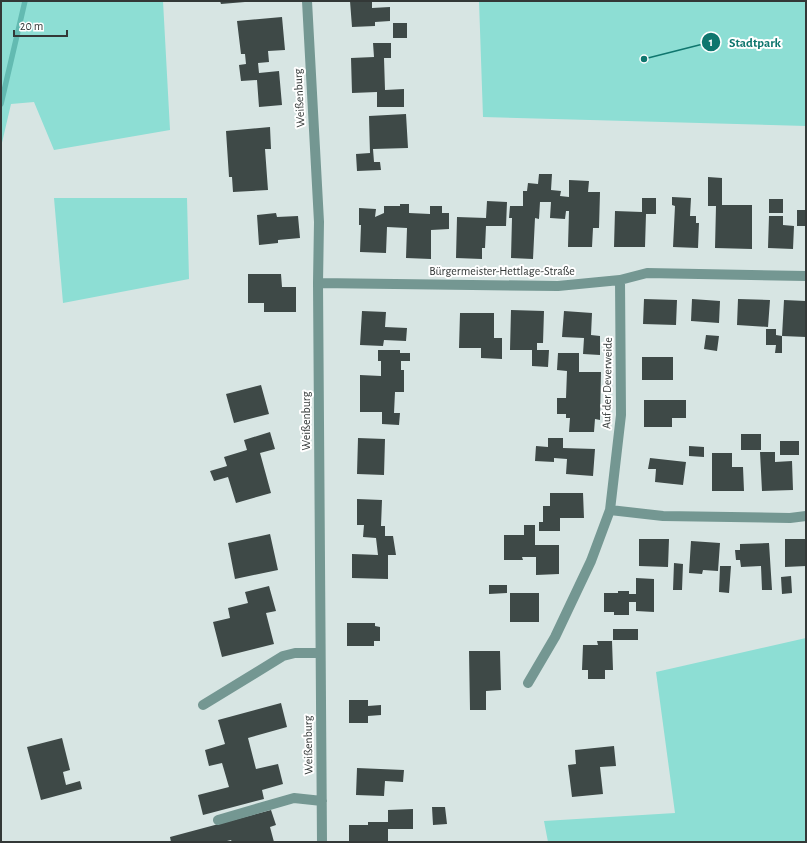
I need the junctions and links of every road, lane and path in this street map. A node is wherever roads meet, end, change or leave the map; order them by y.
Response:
1 (306, 1) edge
2 (806, 276) edge
3 (620, 280) junction
4 (318, 283) junction
5 (610, 510) junction
6 (806, 516) edge
7 (320, 653) junction
8 (528, 682) dead end
9 (203, 705) dead end
10 (322, 801) junction
11 (218, 820) dead end
12 (322, 842) edge

1 - 4 street, Weißenburg
2 - 3 street, Bürgermeister-Hettlage-Straße
3 - 4 street, Bürgermeister-Hettlage-Straße
3 - 5 street, Auf der Deverweide
4 - 7 street, Weißenburg
5 - 6 street
5 - 8 street, Auf der Deverweide
7 - 9 street
7 - 10 street, Weißenburg
10 - 11 street
10 - 12 street, Weißenburg

